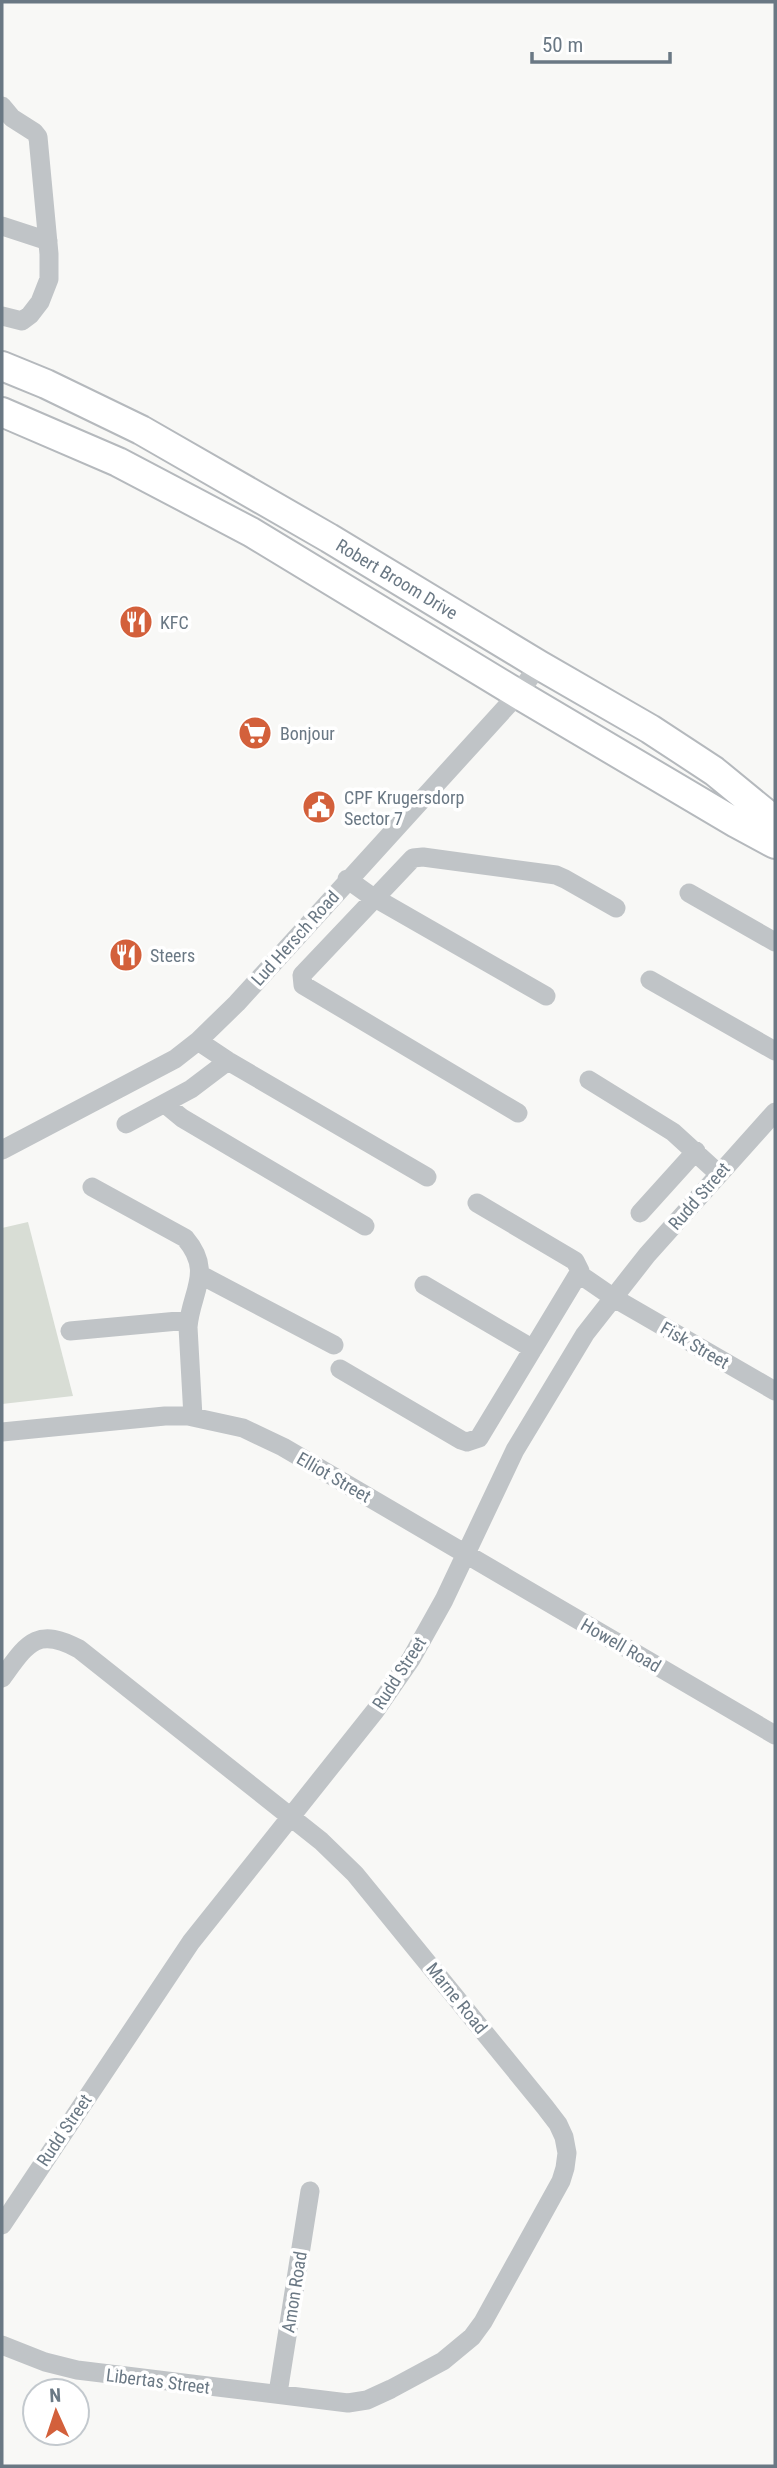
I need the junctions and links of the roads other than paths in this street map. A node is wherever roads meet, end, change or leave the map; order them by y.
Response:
1 (2, 106) edge
2 (2, 226) edge
3 (48, 241) junction
4 (2, 316) edge
5 (2, 366) edge
6 (2, 412) edge
7 (539, 665) junction
8 (518, 694) junction
9 (775, 821) edge
10 (775, 844) edge
11 (347, 879) junction
12 (689, 893) dead end
13 (374, 897) junction
14 (617, 908) dead end
15 (775, 943) edge
16 (650, 980) dead end
17 (546, 996) dead end
18 (198, 1041) junction
19 (775, 1051) edge
20 (228, 1061) junction
21 (589, 1080) dead end
22 (165, 1104) junction
23 (775, 1112) edge
24 (518, 1113) dead end
25 (126, 1124) dead end
26 (2, 1150) edge
27 (696, 1151) junction
28 (719, 1174) junction
29 (428, 1177) dead end
30 (92, 1187) dead end
31 (477, 1203) dead end
32 (640, 1213) dead end
33 (365, 1226) dead end
34 (579, 1274) junction
35 (201, 1275) junction
36 (424, 1285) dead end
37 (614, 1298) junction
38 (189, 1320) junction
39 (70, 1331) dead end
40 (334, 1345) dead end
41 (533, 1349) junction
42 (340, 1369) dead end
43 (775, 1391) edge
44 (193, 1417) junction
45 (2, 1432) edge
46 (466, 1554) junction
47 (2, 1678) edge
48 (775, 1735) edge
49 (290, 1816) junction
50 (310, 2191) dead end
51 (2, 2225) edge
52 (2, 2345) edge
53 (278, 2393) junction

1 - 3 street
2 - 3 street
3 - 4 street
5 - 7 street, Robert Broom Drive
6 - 8 street, Robert Broom Drive
7 - 8 street, Lud Hersch Road
7 - 9 street, Robert Broom Drive
8 - 10 street, Robert Broom Drive
8 - 11 street, Lud Hersch Road
11 - 13 street
11 - 18 street, Lud Hersch Road
12 - 15 street
13 - 14 street
13 - 17 street
13 - 24 street
16 - 19 street
18 - 20 street
18 - 26 street, Lud Hersch Road
20 - 22 street
20 - 29 street
21 - 27 street
22 - 25 street
22 - 33 street
23 - 28 street, Rudd Street
27 - 28 street
27 - 32 street
28 - 37 street, Rudd Street
30 - 35 street
31 - 34 street, Fisk Street
34 - 37 street, Fisk Street
34 - 41 street
35 - 38 street
35 - 40 street
36 - 41 street
37 - 43 street, Fisk Street
37 - 46 street, Rudd Street
38 - 39 street
38 - 44 street
41 - 42 street
44 - 45 street, Elliot Street
44 - 46 street, Elliot Street
46 - 48 street, Howell Road
46 - 49 street, Rudd Street
47 - 49 street, Marne Road
49 - 51 street, Rudd Street
49 - 53 street, Marne Road
50 - 53 street, Amon Road
52 - 53 street, Libertas Street

